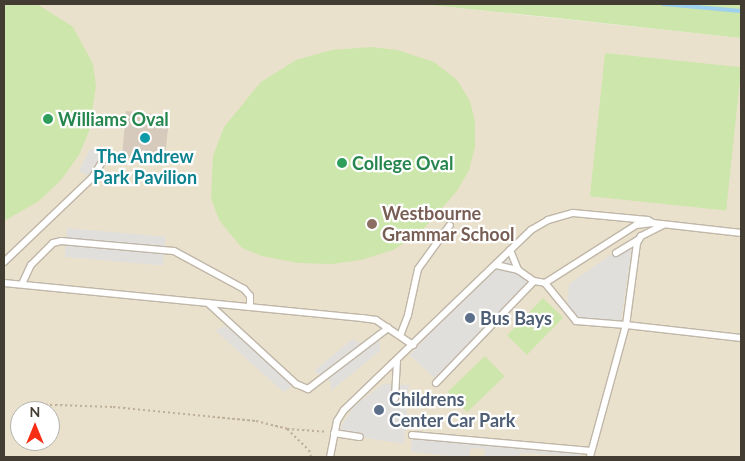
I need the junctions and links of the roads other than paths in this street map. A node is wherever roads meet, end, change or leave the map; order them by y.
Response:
1 (105, 157) dead end
2 (653, 223) junction
3 (665, 224) junction
4 (450, 225) dead end
5 (741, 233) edge
6 (639, 239) junction
7 (510, 250) junction
8 (616, 253) dead end
9 (4, 262) edge
10 (496, 264) junction
11 (518, 270) junction
12 (534, 281) junction
13 (4, 282) edge
14 (545, 283) junction
15 (22, 284) junction
16 (208, 303) junction
17 (250, 307) junction
18 (626, 325) junction
19 (388, 328) junction
20 (400, 336) junction
21 (741, 338) edge
22 (413, 345) junction
23 (396, 361) junction
24 (436, 383) dead end
25 (395, 398) dead end
26 (334, 433) junction
27 (412, 435) dead end
28 (360, 437) dead end
29 (590, 454) edge
30 (330, 457) edge

1 - 9 lane
2 - 3 lane
2 - 7 lane
2 - 14 lane
3 - 5 lane
3 - 6 lane
4 - 20 lane
6 - 8 lane
6 - 18 lane
7 - 10 lane
7 - 11 lane
10 - 11 lane
10 - 22 lane
11 - 12 lane
12 - 14 lane
12 - 24 lane
13 - 15 lane
14 - 18 lane
15 - 16 lane
15 - 17 lane
16 - 17 lane
16 - 19 lane
17 - 19 lane
18 - 21 lane
18 - 29 lane
19 - 20 lane
20 - 22 lane
22 - 23 lane
23 - 25 lane
23 - 26 lane
26 - 28 lane
26 - 30 lane
27 - 29 lane

